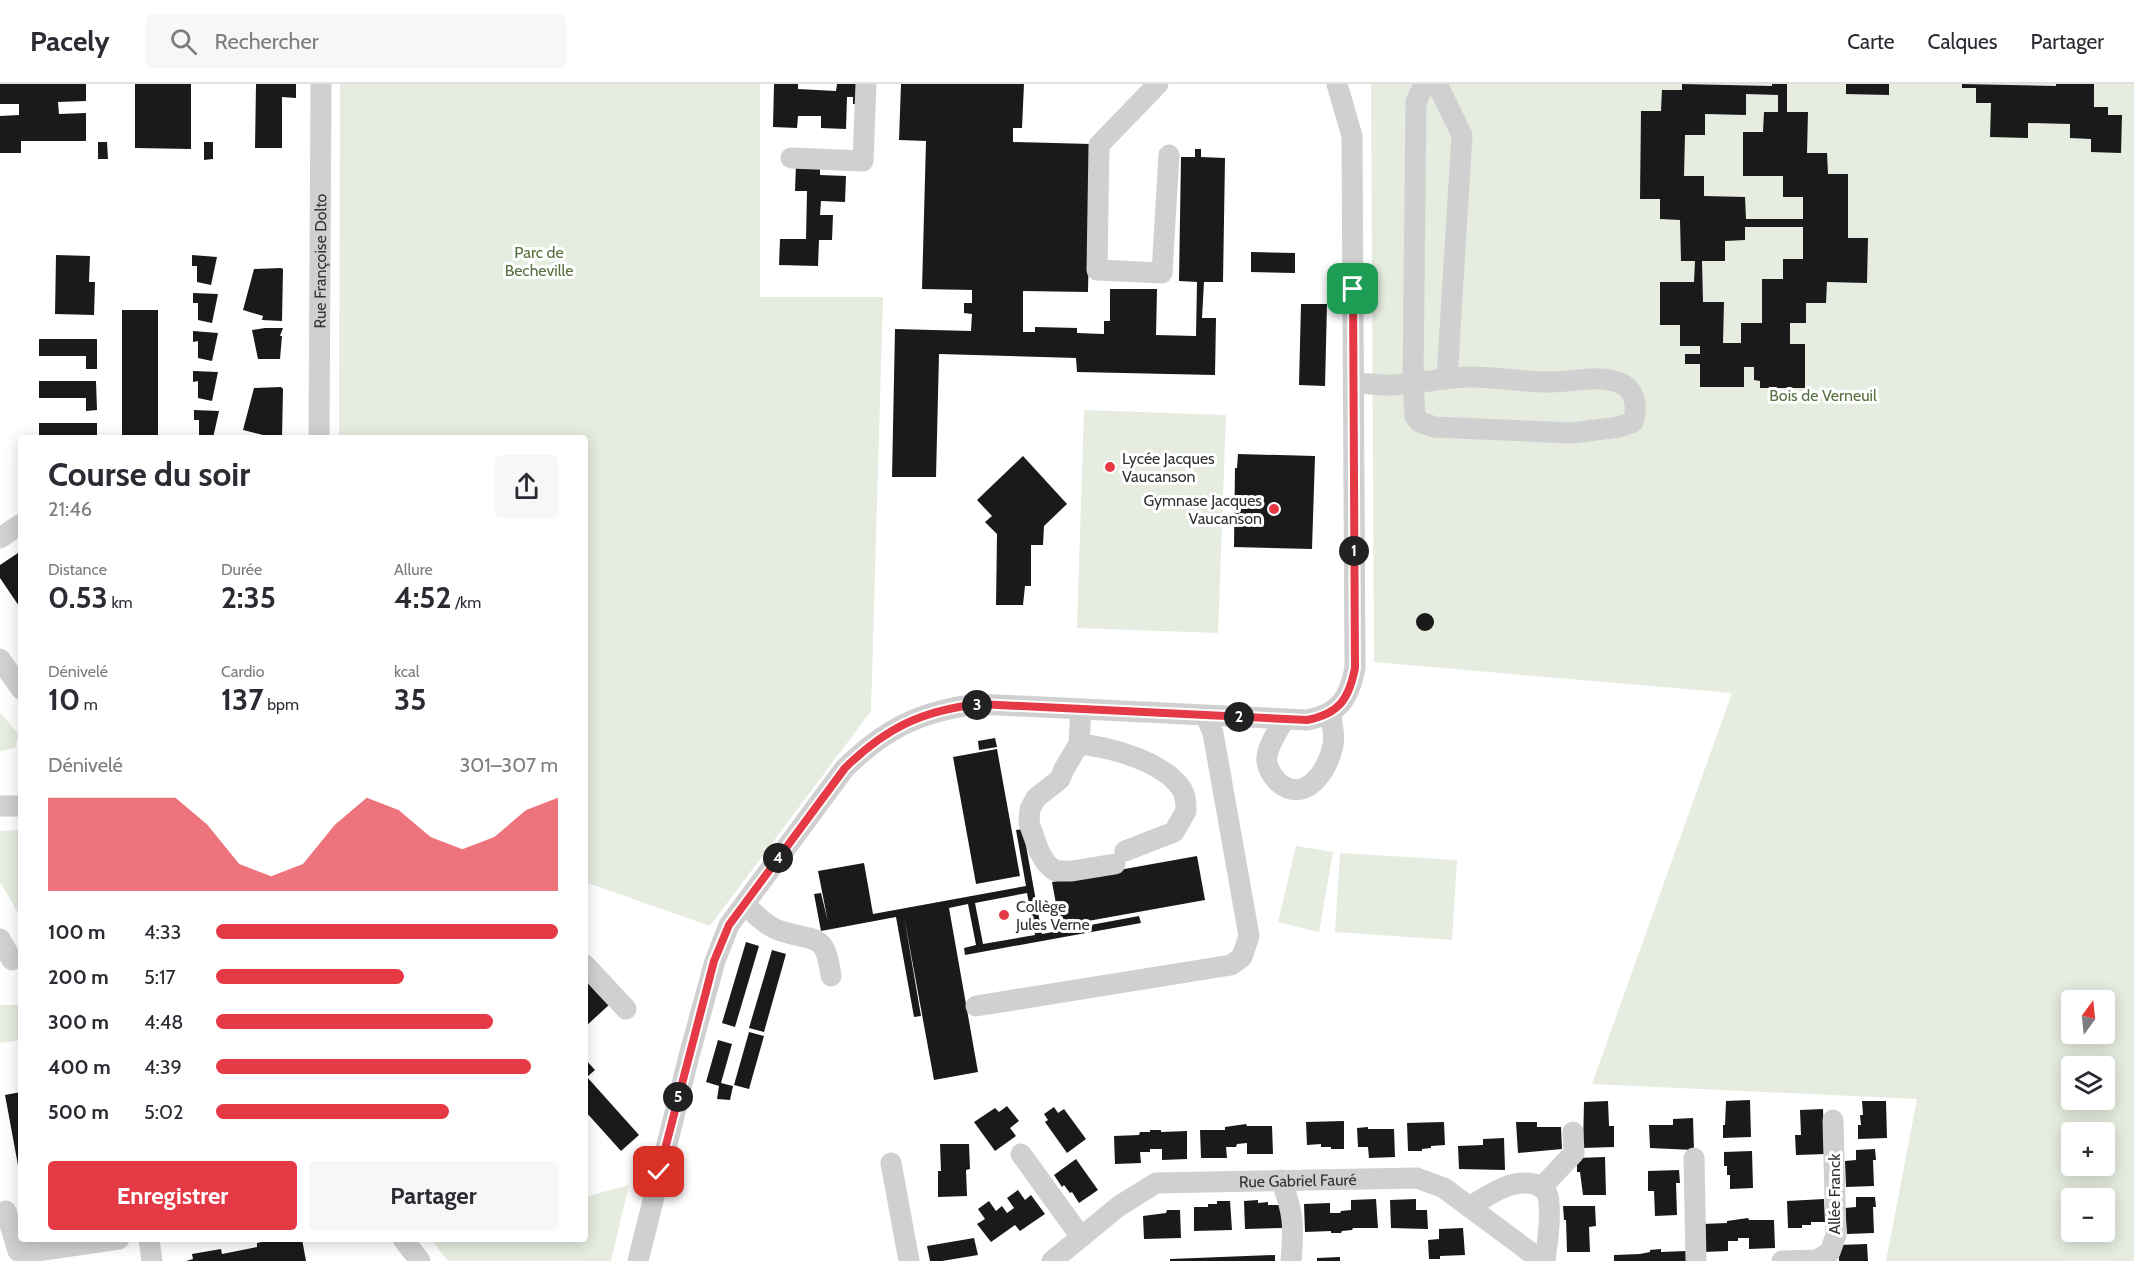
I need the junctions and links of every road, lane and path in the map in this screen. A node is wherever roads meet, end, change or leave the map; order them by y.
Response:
1 (321, 84) edge
2 (866, 84) edge
3 (1158, 84) edge
4 (1337, 84) edge
5 (1424, 84) edge
6 (1437, 84) edge
7 (1168, 155) dead end
8 (791, 158) dead end
9 (1447, 379) junction
10 (1354, 382) junction
11 (1413, 383) junction
12 (319, 435) edge
13 (18, 526) edge
14 (0, 538) edge
15 (0, 658) edge
16 (18, 685) edge
17 (1081, 709) junction
18 (1330, 713) junction
19 (1206, 716) junction
20 (1284, 720) junction
21 (1079, 744) junction
22 (0, 806) edge
23 (18, 806) edge
24 (745, 904) junction
25 (0, 939) edge
26 (12, 960) dead end
27 (588, 968) edge
28 (831, 976) dead end
29 (976, 1006) dead end
30 (626, 1009) dead end
31 (1833, 1120) dead end
32 (1573, 1132) dead end
33 (1021, 1154) dead end
34 (1694, 1158) dead end
35 (891, 1163) dead end
36 (1281, 1180) junction
37 (1542, 1187) junction
38 (1469, 1207) junction
39 (6, 1211) dead end
40 (1082, 1237) junction
41 (99, 1242) edge
42 (149, 1242) edge
43 (404, 1242) edge
44 (152, 1261) edge
45 (420, 1261) edge
46 (638, 1261) edge
47 (909, 1261) edge
48 (1052, 1261) edge
49 (1291, 1261) edge
50 (1544, 1261) edge
51 (1696, 1261) edge
52 (1782, 1261) edge

1 - 12 street, Rue Françoise Dolto
2 - 8 street
3 - 7 street
4 - 10 street
5 - 11 street
6 - 9 street
9 - 11 street
9 - 11 street
10 - 11 street
10 - 18 street
13 - 14 street
15 - 16 street
17 - 19 street
17 - 21 street
17 - 24 street
18 - 20 street
18 - 20 street
19 - 20 street
19 - 29 street
21 - 21 street
22 - 23 street
24 - 28 street
24 - 46 street
25 - 26 street
27 - 30 street
31 - 52 street, Allée Franck
32 - 37 street
33 - 40 street
34 - 51 street
35 - 47 street
36 - 38 street, Rue Gabriel Fauré
36 - 40 street, Rue Gabriel Fauré
36 - 49 street
37 - 38 street
37 - 50 street
38 - 50 street, Rue Gabriel Fauré
39 - 41 street
40 - 48 street, Rue Gabriel Fauré
42 - 44 street
43 - 45 street

